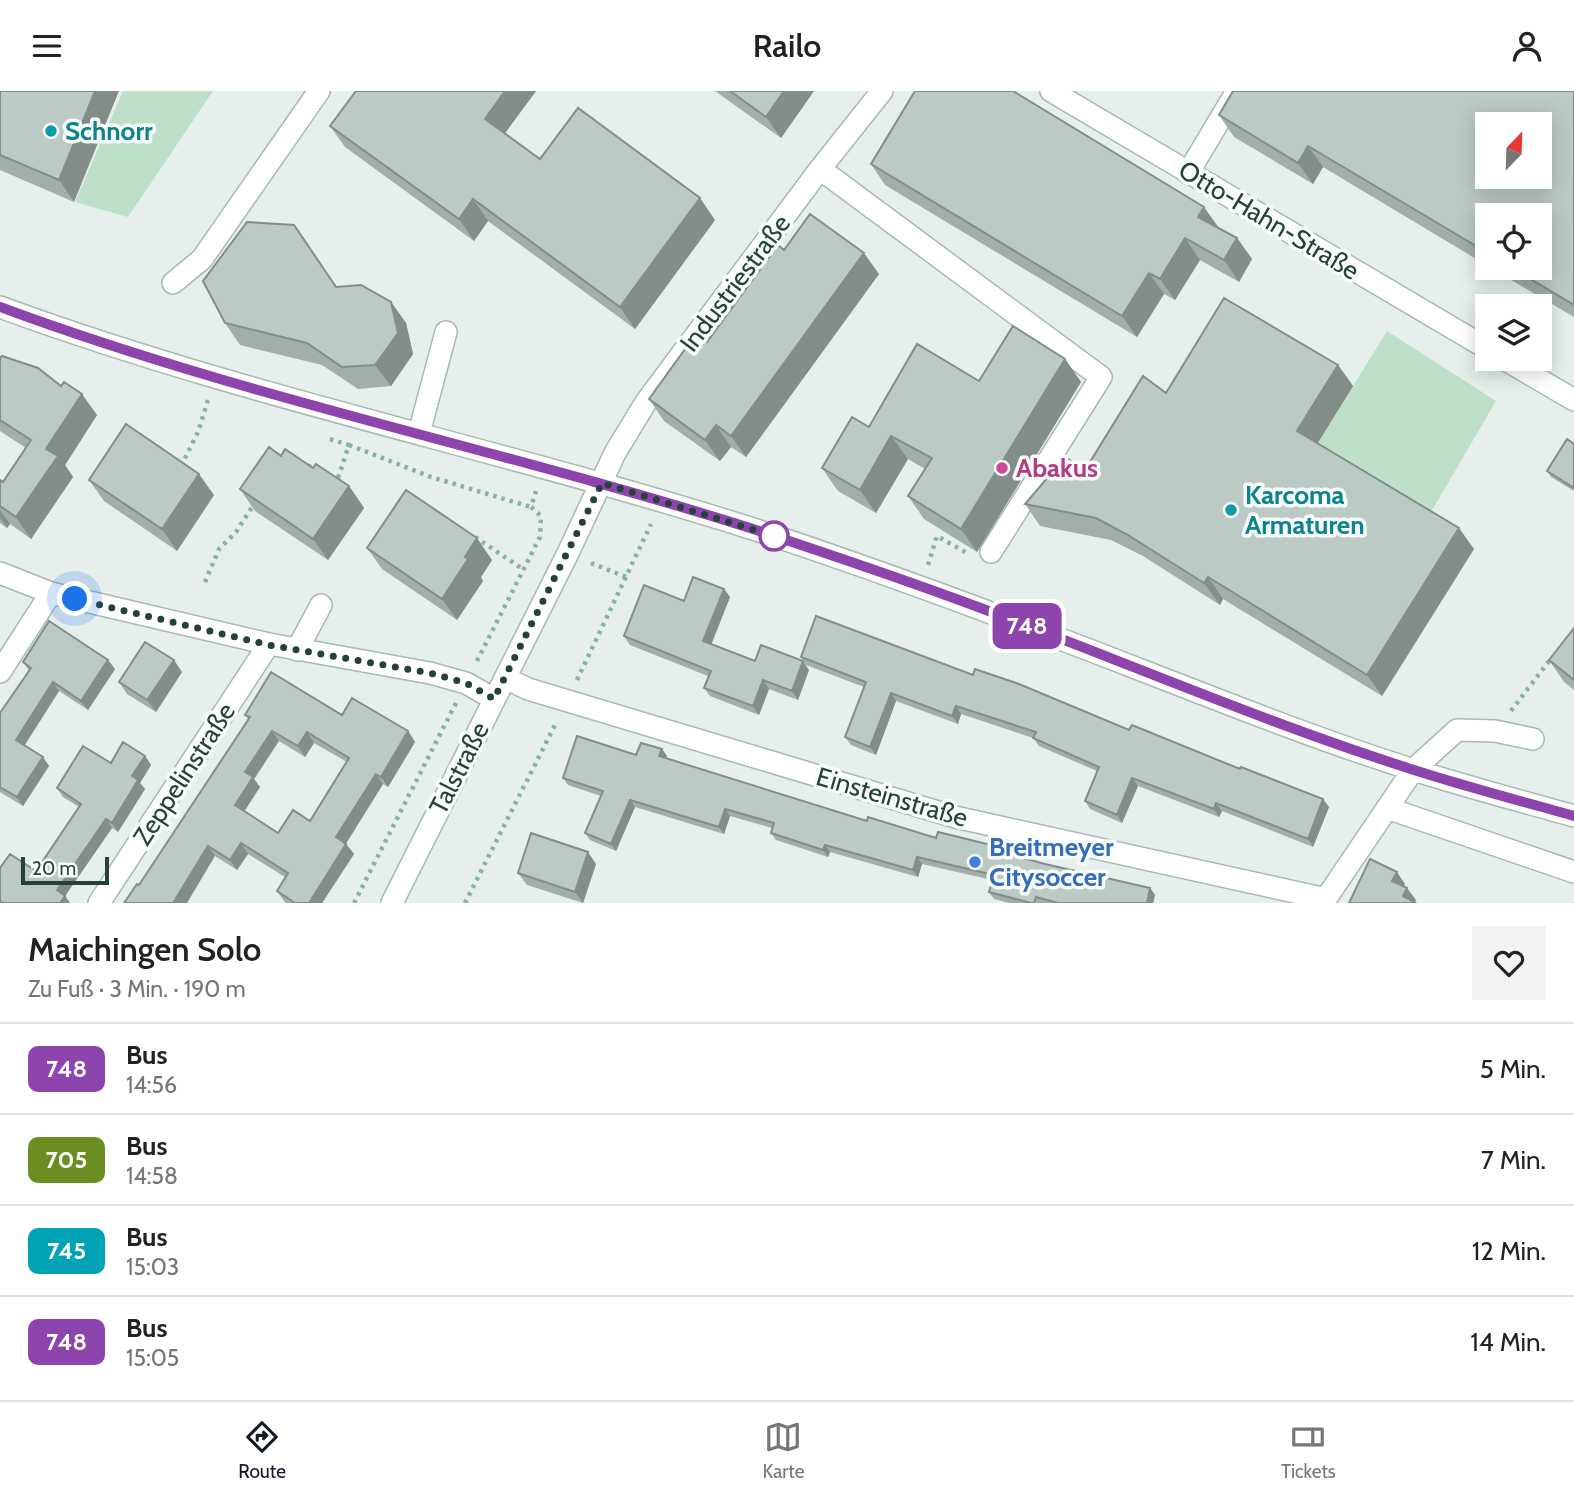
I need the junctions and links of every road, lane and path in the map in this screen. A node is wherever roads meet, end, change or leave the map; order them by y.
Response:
1 (319, 91) edge
2 (882, 91) edge
3 (1051, 91) edge
4 (1237, 91) edge
5 (820, 169) junction
6 (1188, 173) junction
7 (173, 283) dead end
8 (0, 307) edge
9 (446, 332) dead end
10 (1475, 341) edge
11 (1524, 371) edge
12 (208, 400) dead end
13 (1574, 400) edge
14 (419, 433) junction
15 (323, 436) dead end
16 (349, 445) junction
17 (297, 462) edge
18 (178, 471) edge
19 (602, 483) junction
20 (259, 498) edge
21 (531, 507) dead end
22 (474, 536) edge
23 (991, 552) joint
24 (524, 570) dead end
25 (0, 573) edge
26 (205, 582) dead end
27 (921, 586) junction
28 (51, 593) junction
29 (321, 605) dead end
30 (269, 645) junction
31 (1558, 649) edge
32 (297, 650) junction
33 (0, 672) edge
34 (505, 678) junction
35 (494, 699) junction
36 (1495, 731) junction
37 (1533, 739) dead end
38 (1413, 770) junction
39 (1387, 808) junction
40 (1574, 816) edge
41 (1574, 872) edge
42 (1324, 901) edge
43 (99, 903) edge
44 (392, 903) edge

1 - 7 street
2 - 5 street, Industriestraße
3 - 6 street, Otto-Hahn-Straße
4 - 6 street
5 - 19 street, Industriestraße
5 - 23 street
6 - 10 street, Otto-Hahn-Straße
8 - 14 street
9 - 14 street
11 - 13 street
12 - 18 path
14 - 19 street
15 - 16 path
16 - 17 path
16 - 21 path
19 - 27 street
19 - 34 street, Talstraße
20 - 26 path
22 - 24 path
23 - 27 path
25 - 28 street
27 - 38 street
28 - 30 street
28 - 33 street
29 - 32 street
30 - 32 street
30 - 43 street, Zeppelinstraße
31 - 36 path
32 - 35 street
34 - 35 street, Talstraße
34 - 42 street, Einsteinstraße
35 - 44 street, Talstraße
36 - 37 street
36 - 38 street
38 - 39 street
38 - 40 street
39 - 41 street
39 - 42 street

